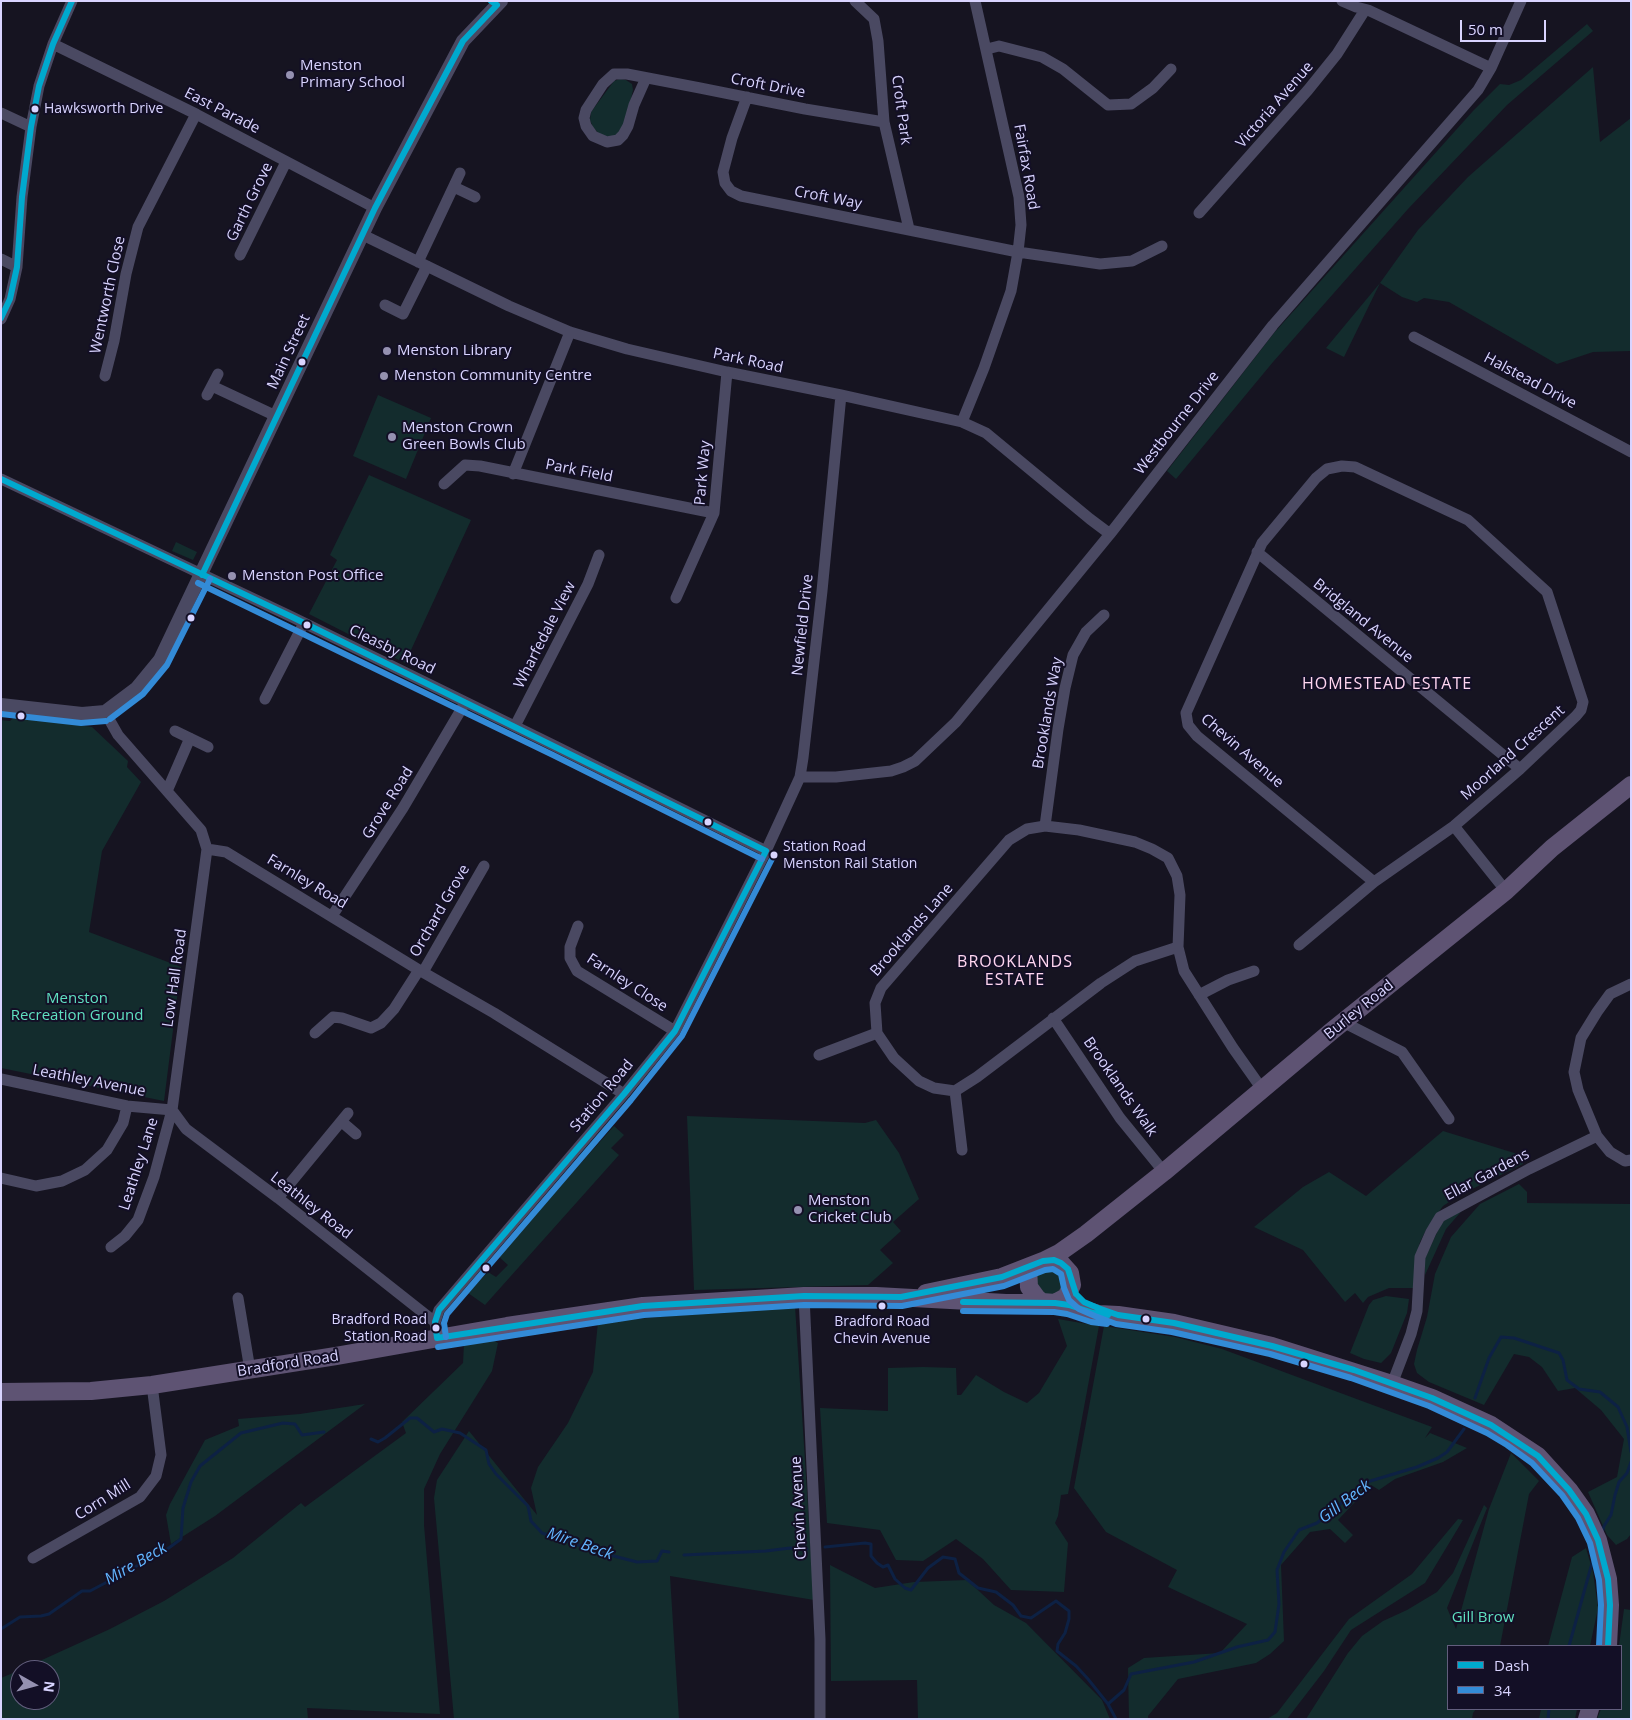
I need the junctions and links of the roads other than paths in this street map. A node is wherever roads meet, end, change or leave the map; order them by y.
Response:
1 (72, 1) edge
2 (856, 1) edge
3 (976, 1) edge
4 (1342, 1) edge
5 (1521, 1) edge
6 (496, 2) edge
7 (1365, 10) junction
8 (53, 44) junction
9 (987, 49) junction
10 (1491, 68) junction
11 (1171, 69) dead end
12 (646, 78) junction
13 (747, 97) junction
14 (1, 112) edge
15 (196, 114) junction
16 (884, 122) junction
17 (31, 127) junction
18 (286, 162) junction
19 (460, 173) dead end
20 (454, 187) junction
21 (475, 197) dead end
22 (375, 208) junction
23 (1199, 213) dead end
24 (909, 229) junction
25 (363, 235) junction
26 (1162, 246) dead end
27 (1018, 252) junction
28 (240, 255) dead end
29 (1, 258) edge
30 (422, 264) junction
31 (17, 268) junction
32 (385, 305) dead end
33 (1, 319) edge
34 (570, 332) junction
35 (1414, 337) dead end
36 (727, 372) junction
37 (218, 374) dead end
38 (106, 376) dead end
39 (841, 395) junction
40 (276, 416) junction
41 (962, 422) junction
42 (1631, 452) edge
43 (513, 474) junction
44 (1, 480) edge
45 (444, 484) dead end
46 (714, 514) junction
47 (1110, 534) junction
48 (1257, 552) junction
49 (599, 555) dead end
50 (202, 574) junction
51 (676, 598) dead end
52 (1104, 615) dead end
53 (304, 623) junction
54 (265, 699) dead end
55 (465, 703) junction
56 (1, 706) edge
57 (105, 712) junction
58 (515, 726) junction
59 (175, 731) dead end
60 (190, 738) junction
61 (208, 747) dead end
62 (1520, 769) junction
63 (800, 777) junction
64 (1631, 786) edge
65 (167, 791) junction
66 (1045, 826) junction
67 (1454, 826) junction
68 (207, 849) junction
69 (766, 852) junction
70 (484, 866) dead end
71 (1374, 882) junction
72 (1506, 891) junction
73 (332, 916) junction
74 (578, 926) dead end
75 (1299, 945) dead end
76 (1178, 947) junction
77 (421, 971) junction
78 (1254, 971) dead end
79 (1631, 984) edge
80 (1199, 995) junction
81 (1053, 1018) junction
82 (1343, 1022) junction
83 (675, 1031) junction
84 (314, 1033) dead end
85 (877, 1033) junction
86 (818, 1055) dead end
87 (1, 1079) edge
88 (1262, 1089) junction
89 (955, 1091) junction
90 (624, 1094) junction
91 (127, 1106) junction
92 (172, 1110) junction
93 (1449, 1119) dead end
94 (356, 1134) dead end
95 (1597, 1136) junction
96 (962, 1150) dead end
97 (1631, 1160) edge
98 (1164, 1172) junction
99 (1, 1178) edge
100 (278, 1198) junction
101 (1086, 1234) junction
102 (111, 1246) dead end
103 (1035, 1264) junction
104 (1071, 1279) junction
105 (804, 1296) junction
106 (901, 1297) junction
107 (238, 1298) dead end
108 (1052, 1303) junction
109 (1118, 1315) junction
110 (441, 1332) junction
111 (250, 1370) junction
112 (1392, 1384) junction
113 (152, 1385) junction
114 (1, 1392) edge
115 (33, 1558) dead end
116 (1608, 1645) edge
117 (820, 1719) edge

1 - 8 street
2 - 16 street, Croft Park
3 - 9 street, Fairfax Road
4 - 7 street
5 - 10 street, Westbourne Drive
6 - 22 street, Main Street
7 - 10 street
7 - 23 street, Victoria Avenue
8 - 15 street, East Parade
8 - 17 street
9 - 11 street
9 - 27 street, Fairfax Road
10 - 47 street, Westbourne Drive
12 - 12 street, Croft Drive
12 - 13 street, Croft Drive
13 - 16 street, Croft Drive
13 - 24 street, Croft Way
14 - 17 street
15 - 18 street, East Parade
15 - 38 street, Wentworth Close
16 - 24 street, Croft Park
17 - 31 street
18 - 22 street, East Parade
18 - 28 street, Garth Grove
19 - 20 street
20 - 21 street
20 - 30 street
22 - 25 street, Main Street
24 - 27 street, Croft Way
25 - 30 street, Park Road
25 - 40 street, Main Street
26 - 27 street, Croft Way
27 - 41 street, Fairfax Road
29 - 31 street
30 - 32 street
30 - 34 street, Park Road
31 - 33 street
34 - 36 street, Park Road
34 - 43 street
35 - 42 street, Halstead Drive
36 - 39 street, Park Road
36 - 46 street, Park Way
37 - 40 street
39 - 41 street, Park Road
39 - 63 street, Newfield Drive
40 - 50 street, Main Street
41 - 47 street, Park Road
43 - 45 street, Park Field
43 - 46 street, Park Field
44 - 50 street, Cleasby Road
46 - 51 street, Park Way
47 - 63 street, Westbourne Drive
48 - 62 street, Bridgland Avenue
48 - 62 street, Moorland Crescent
48 - 71 street, Chevin Avenue
49 - 58 street, Wharfedale View
50 - 53 street, Cleasby Road
50 - 57 street, Main Street
52 - 66 street, Brooklands Way
53 - 54 street
53 - 55 street, Cleasby Road
55 - 58 street, Cleasby Road
55 - 73 street, Grove Road
56 - 57 street
57 - 65 street
58 - 69 street, Cleasby Road
59 - 60 street
60 - 61 street
60 - 65 street
62 - 67 street, Moorland Crescent
63 - 69 street, Newfield Drive
64 - 72 main road, Burley Road
65 - 68 street
66 - 76 street, Brooklands Lane
66 - 85 street, Brooklands Lane
67 - 71 street
67 - 72 street
68 - 73 street, Farnley Road
68 - 92 street, Low Hall Road
69 - 83 street, Station Road
70 - 77 street, Orchard Grove
71 - 75 street
72 - 82 main road, Burley Road
73 - 77 street, Farnley Road
74 - 83 street, Farnley Close
76 - 80 street, Brooklands Lane
76 - 81 street
77 - 84 street, Orchard Grove
77 - 90 street, Farnley Road
78 - 80 street
79 - 95 street
80 - 88 street, Brooklands Lane
81 - 89 street
81 - 98 street, Brooklands Walk
82 - 88 main road, Burley Road
82 - 93 street
83 - 90 street, Station Road
85 - 86 street
85 - 89 street
87 - 91 street, Leathley Avenue
88 - 98 main road, Burley Road
89 - 96 street
90 - 110 street, Station Road
91 - 92 street, Leathley Avenue
91 - 99 street
92 - 100 street, Leathley Road
92 - 102 street, Leathley Lane
94 - 100 street
95 - 97 street
95 - 112 street, Ellar Gardens
98 - 101 main road, Burley Road
100 - 110 street, Leathley Road
101 - 103 main road, Burley Road
101 - 104 main road, Burley Road
103 - 104 main road
103 - 106 main road, Bradford Road
103 - 108 main road
104 - 108 main road
104 - 109 main road
105 - 106 main road, Bradford Road
105 - 110 main road, Bradford Road
105 - 117 street, Chevin Avenue
106 - 108 main road, Bradford Road
107 - 111 street
108 - 109 main road
109 - 112 main road
110 - 111 main road, Bradford Road
111 - 113 main road, Bradford Road
112 - 116 main road
113 - 114 main road, Bradford Road
113 - 115 street, Corn Mill

